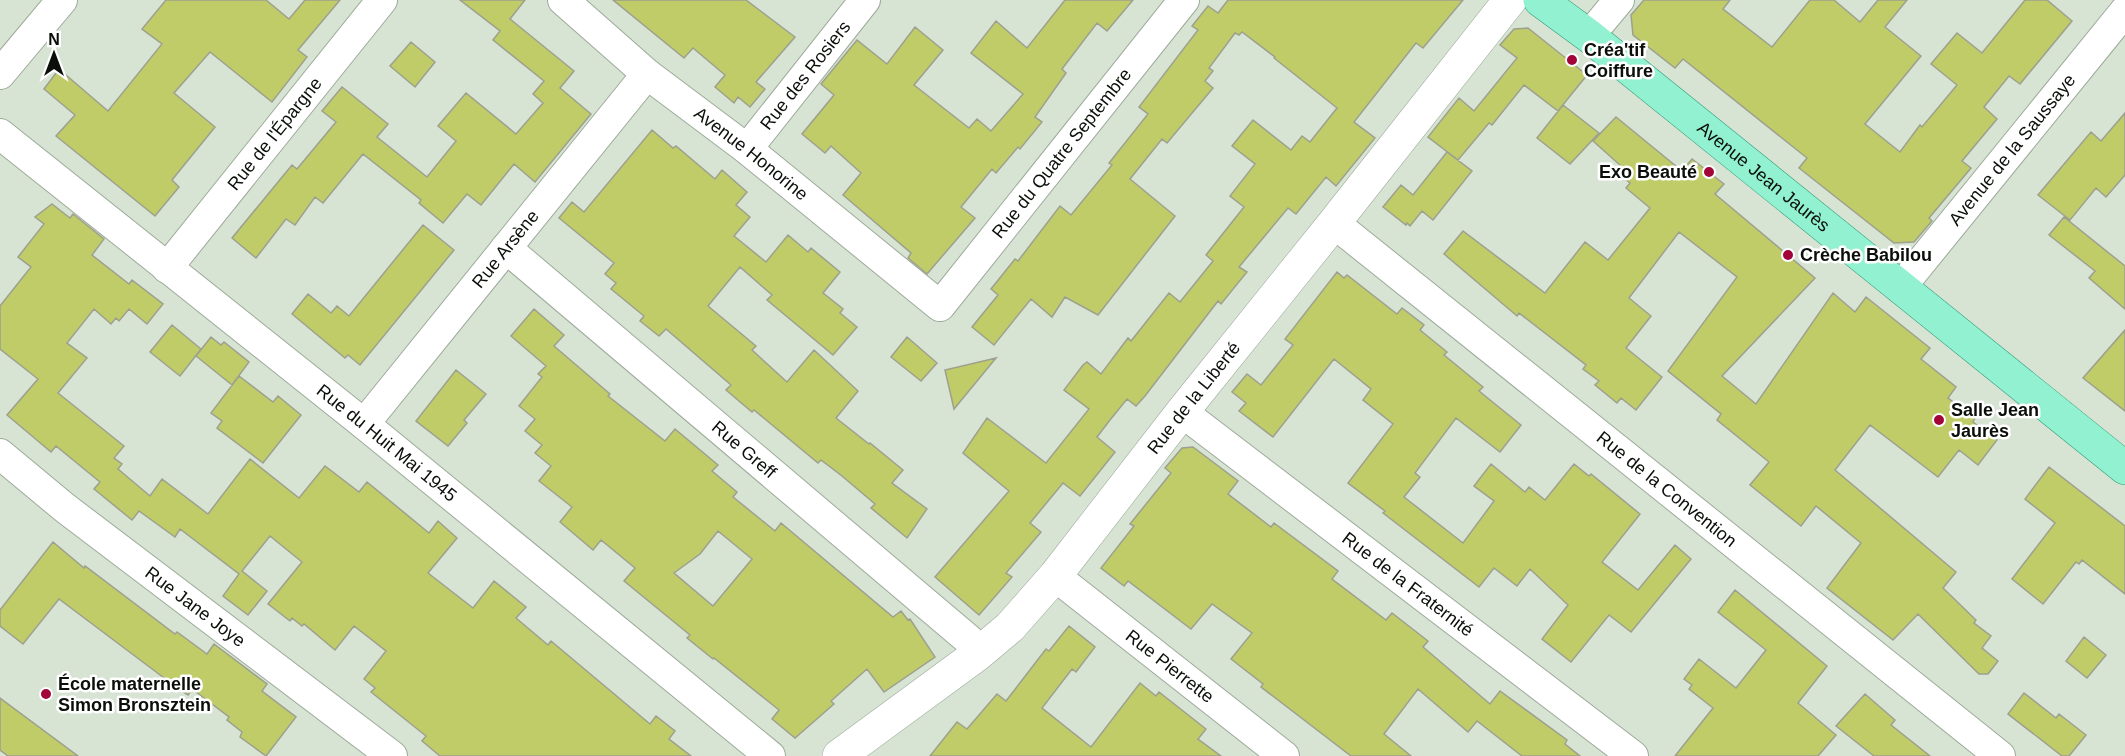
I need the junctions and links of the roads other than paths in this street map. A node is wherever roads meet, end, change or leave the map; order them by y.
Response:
1 (62, 0) edge
2 (382, 0) edge
3 (563, 0) edge
4 (865, 0) edge
5 (1184, 0) edge
6 (1510, 0) edge
7 (1540, 0) edge
8 (1619, 0) edge
9 (2125, 11) edge
10 (1589, 36) junction
11 (647, 74) junction
12 (0, 75) edge
13 (0, 134) edge
14 (747, 149) junction
15 (1334, 224) junction
16 (506, 248) junction
17 (168, 268) junction
18 (1900, 288) junction
19 (940, 306) joint
20 (1182, 412) junction
21 (364, 424) junction
22 (0, 454) edge
23 (2125, 468) edge
24 (1055, 576) junction
25 (978, 654) junction
26 (856, 752) edge
27 (392, 756) edge
28 (770, 756) edge
29 (1284, 756) edge
30 (1633, 756) edge
31 (2000, 756) edge

1 - 12 street
2 - 17 street, Rue de l'Épargne
3 - 11 street, Avenue Honorine
4 - 14 street, Rue des Rosiers
5 - 19 street, Rue du Quatre Septembre
6 - 15 street, Rue de la Liberté
7 - 10 main road, Avenue Jean Jaurès
8 - 10 street
9 - 18 street, Avenue de la Saussaye
10 - 18 main road, Avenue Jean Jaurès
11 - 14 street, Avenue Honorine
11 - 16 street, Rue Arsène
13 - 17 street, Rue du Huit Mai 1945
14 - 19 street, Avenue Honorine
15 - 20 street, Rue de la Liberté
15 - 31 street, Rue de la Convention
16 - 21 street, Rue Arsène
16 - 25 street, Rue Greff
17 - 21 street, Rue du Huit Mai 1945
18 - 23 main road, Avenue Jean Jaurès
20 - 24 street, Rue de la Liberté
20 - 30 street, Rue de la Fraternité
21 - 28 street, Rue du Huit Mai 1945
22 - 27 street, Rue Jane Joye
24 - 25 street, Rue de la Liberté
24 - 29 street, Rue Pierrette
25 - 26 street, Rue de la Liberté

